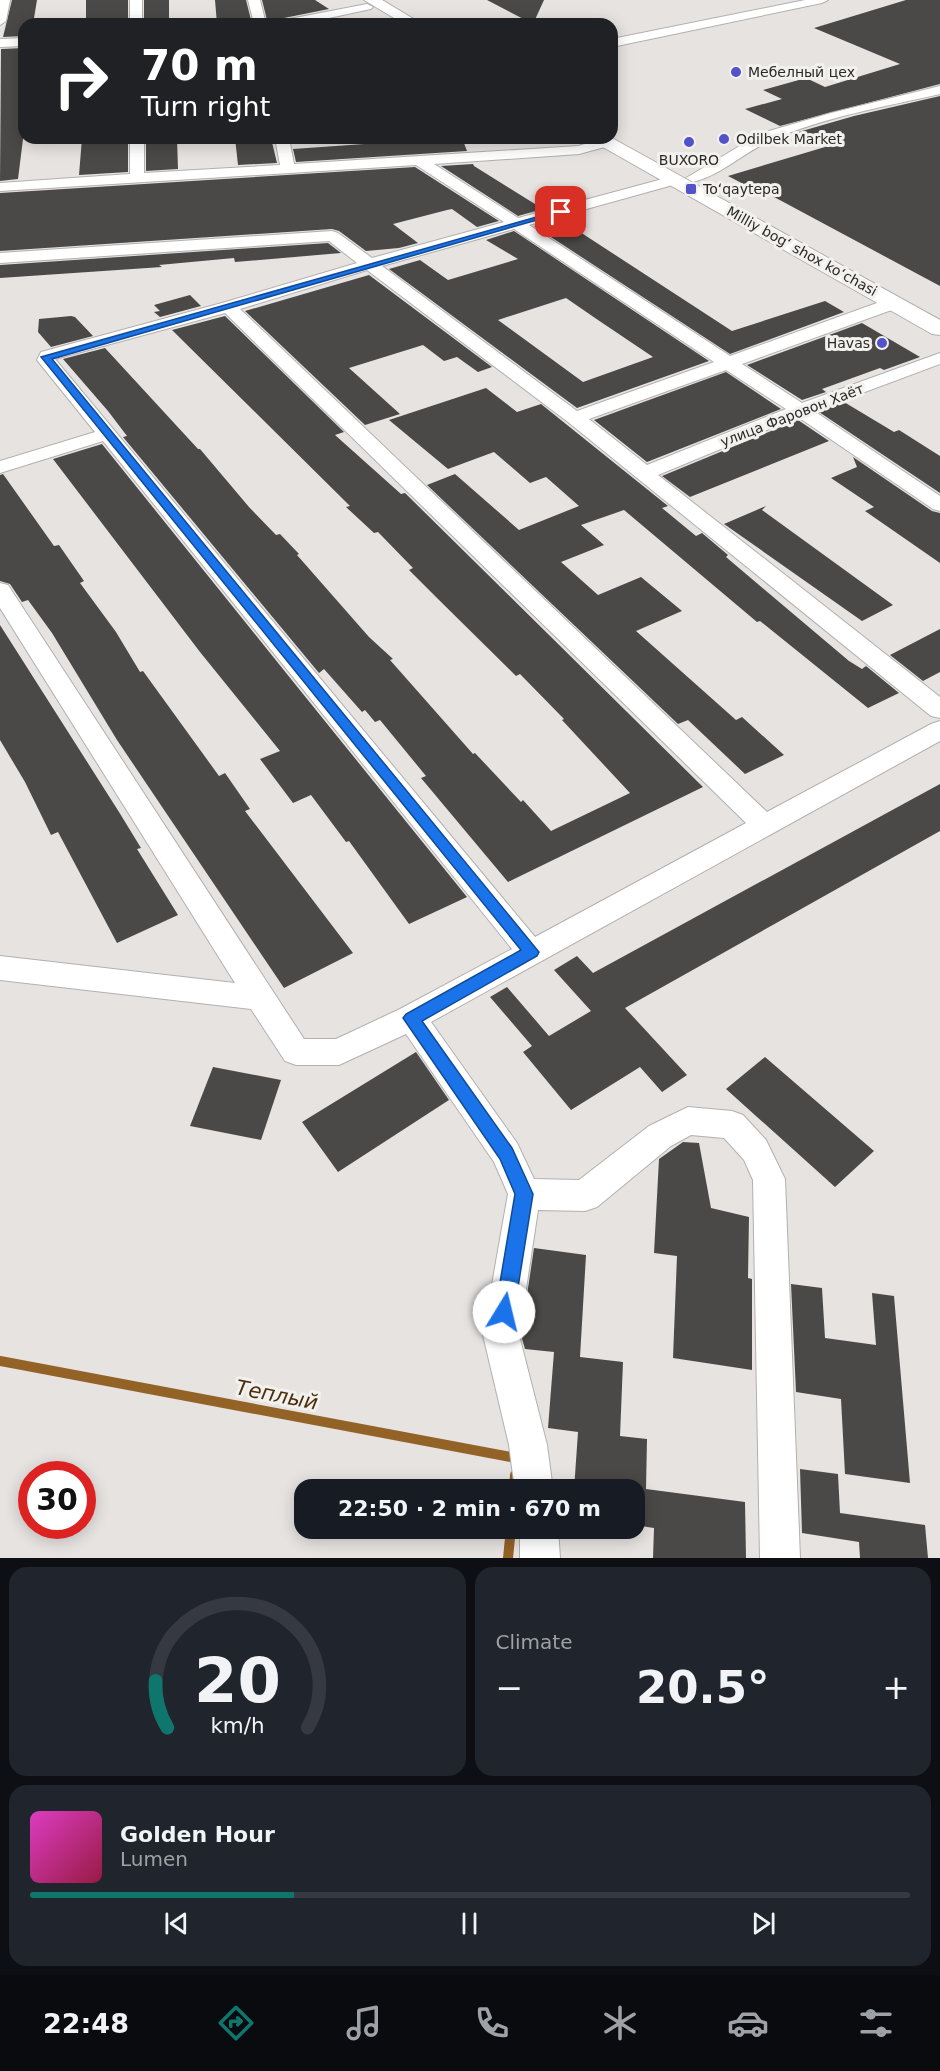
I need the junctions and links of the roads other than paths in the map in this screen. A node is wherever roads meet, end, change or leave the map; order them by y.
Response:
1 (4, 0) edge
2 (135, 0) edge
3 (254, 0) edge
4 (822, 0) edge
5 (369, 3) edge
6 (136, 18) edge
7 (258, 18) edge
8 (308, 18) edge
9 (389, 18) edge
10 (402, 18) edge
11 (0, 21) edge
12 (18, 42) edge
13 (618, 42) edge
14 (0, 44) edge
15 (940, 90) edge
16 (137, 144) edge
17 (283, 144) edge
18 (592, 144) edge
19 (617, 144) edge
20 (419, 160) junction
21 (288, 169) junction
22 (137, 178) junction
23 (684, 179) junction
24 (0, 187) edge
25 (518, 225) junction
26 (0, 258) edge
27 (370, 264) junction
28 (894, 303) junction
29 (228, 307) junction
30 (940, 314) edge
31 (940, 328) edge
32 (940, 358) edge
33 (726, 364) junction
34 (800, 410) junction
35 (575, 418) junction
36 (106, 434) junction
37 (0, 467) edge
38 (645, 473) junction
39 (940, 505) edge
40 (0, 590) edge
41 (940, 710) edge
42 (940, 730) edge
43 (765, 826) junction
44 (531, 952) junction
45 (0, 968) edge
46 (260, 998) junction
47 (411, 1018) junction
48 (524, 1194) junction
49 (533, 1479) edge
50 (539, 1539) edge
51 (540, 1558) edge
52 (780, 1558) edge

1 - 11 street
2 - 6 street
3 - 7 street
4 - 13 street
5 - 8 street
5 - 9 main road
5 - 10 main road
12 - 14 street
15 - 23 street
16 - 22 street
17 - 21 street
18 - 20 street
19 - 23 main road, Milliy bog‘ shox ko‘chasi
20 - 21 street
20 - 25 street
21 - 22 street
22 - 24 street
23 - 25 street
23 - 28 main road, Milliy bog‘ shox ko‘chasi
23 - 30 main road, Milliy bog‘ shox ko‘chasi
25 - 27 street
25 - 33 street
26 - 27 street
27 - 29 street
27 - 35 street
28 - 31 main road, Milliy bog‘ shox ko‘chasi
28 - 33 street
29 - 36 street
29 - 43 street
32 - 34 street, улица Фаровон Хаёт
33 - 34 street
33 - 35 street
34 - 38 street, улица Фаровон Хаёт
34 - 39 street
35 - 38 street
36 - 37 street
36 - 44 street
38 - 41 street
40 - 46 street
42 - 43 street
43 - 44 street
44 - 47 street
45 - 46 street
46 - 47 street
47 - 48 street
48 - 49 street
48 - 52 street
50 - 51 street

